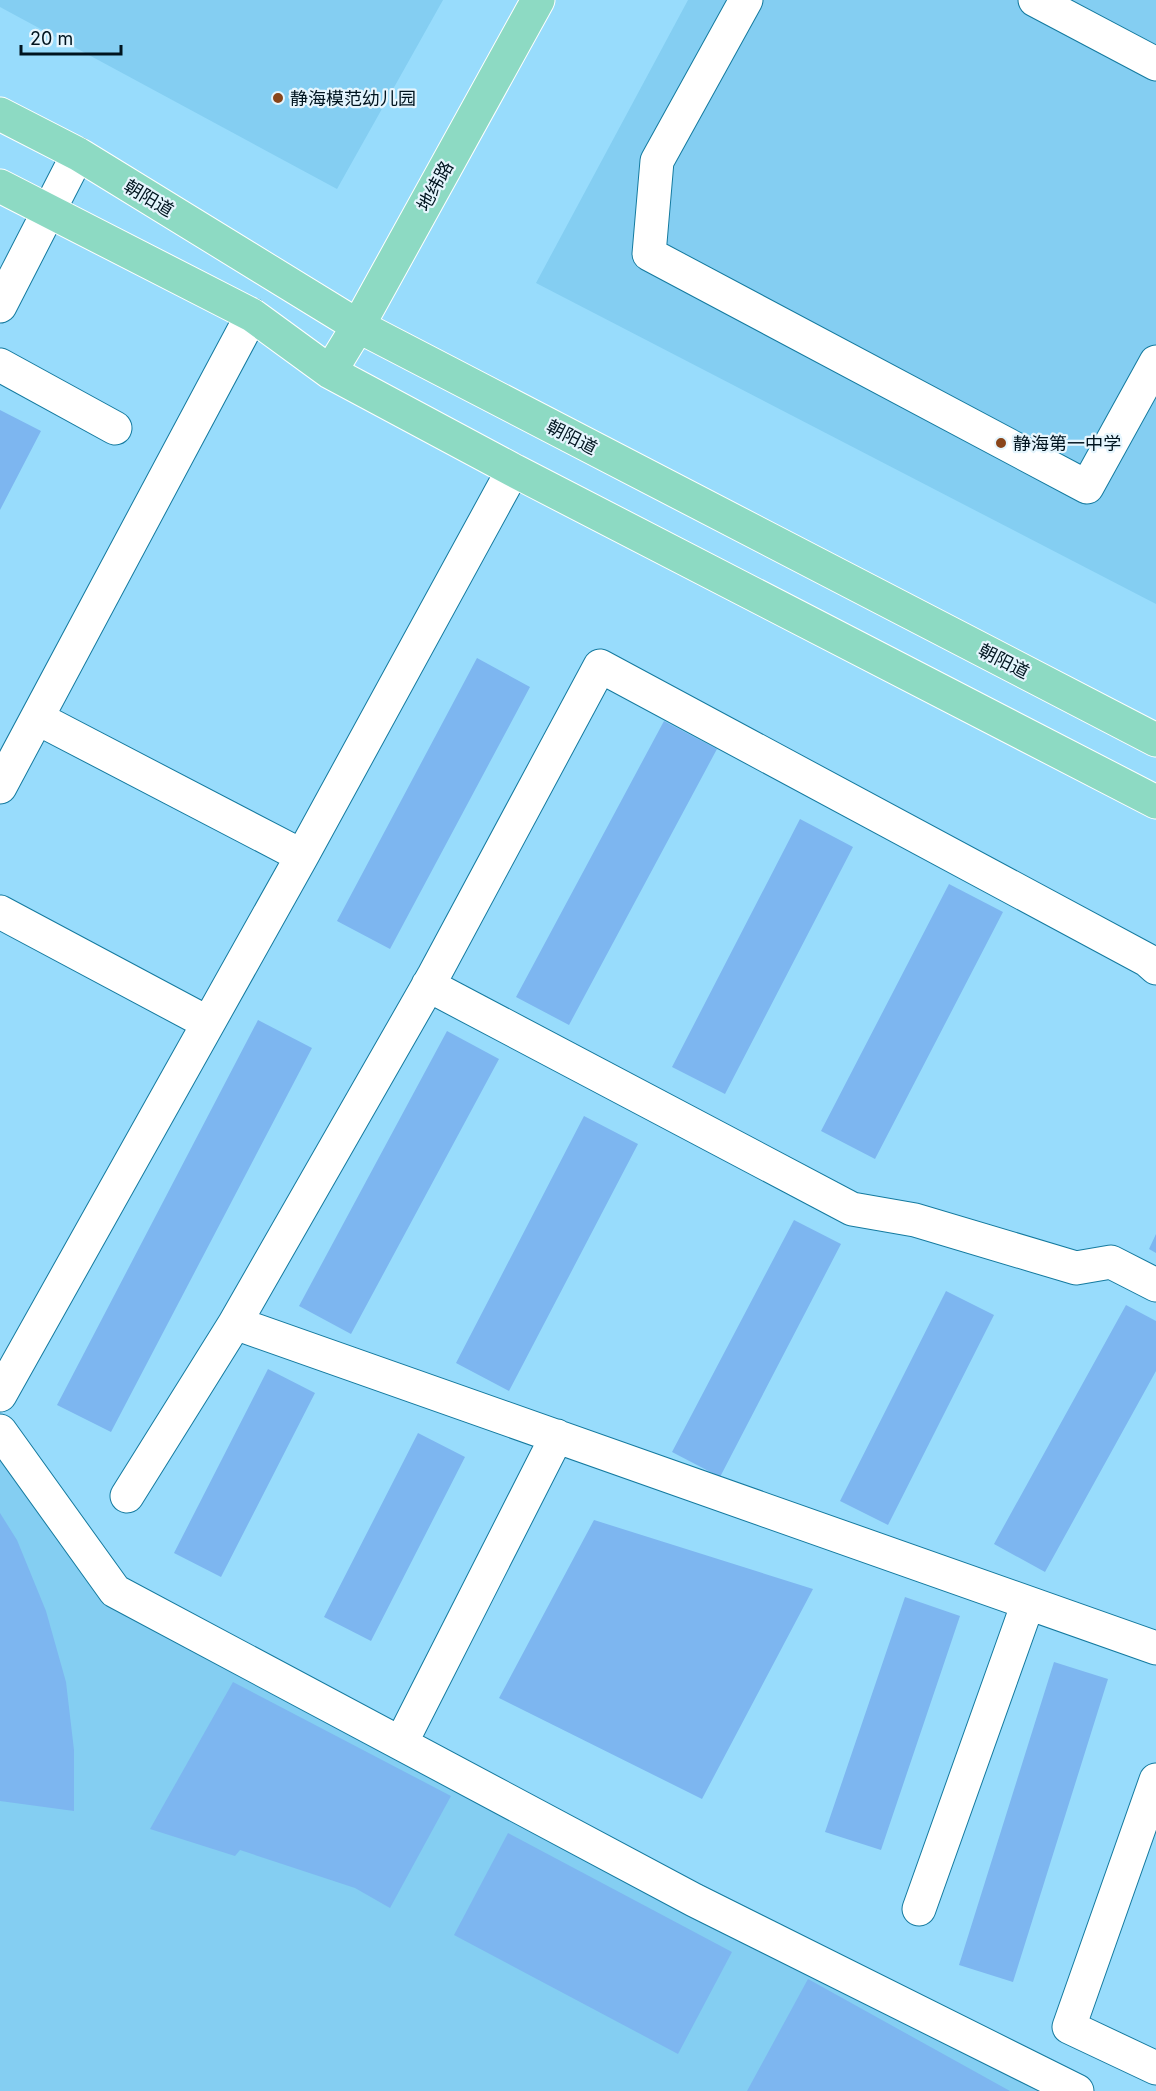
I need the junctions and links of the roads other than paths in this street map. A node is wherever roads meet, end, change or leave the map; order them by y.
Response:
1 (538, 0) edge
2 (746, 0) edge
3 (1035, 0) edge
4 (1156, 64) edge
5 (0, 114) edge
6 (78, 154) junction
7 (0, 186) edge
8 (49, 211) junction
9 (0, 306) edge
10 (252, 315) junction
11 (358, 326) junction
12 (1156, 362) edge
13 (0, 365) edge
14 (330, 372) junction
15 (115, 428) dead end
16 (513, 470) junction
17 (37, 718) junction
18 (1156, 740) edge
19 (0, 787) edge
20 (1156, 801) edge
21 (302, 856) junction
22 (0, 912) edge
23 (1153, 957) edge
24 (428, 985) junction
25 (208, 1023) junction
26 (1156, 1285) edge
27 (235, 1323) junction
28 (0, 1395) edge
29 (0, 1431) edge
30 (557, 1436) junction
31 (127, 1496) dead end
32 (1028, 1603) junction
33 (1156, 1648) edge
34 (401, 1743) junction
35 (1156, 1780) edge
36 (919, 1909) dead end
37 (1156, 2068) edge
38 (1077, 2091) edge

1 - 11 main road, 地纬路
2 - 12 street
3 - 4 street
5 - 6 main road, 朝阳道
6 - 8 street
6 - 11 main road, 朝阳道
7 - 8 main road
8 - 9 street
8 - 10 main road
10 - 14 main road
10 - 17 street
11 - 14 main road, 地纬路
11 - 18 main road, 朝阳道
13 - 15 street
14 - 16 main road
16 - 20 main road
16 - 21 street
17 - 19 street
17 - 21 street
21 - 25 street
22 - 25 street
23 - 24 street
24 - 26 street
24 - 27 street
25 - 28 street
27 - 30 street
27 - 31 street
29 - 34 street
30 - 32 street
30 - 34 street
32 - 33 street
32 - 36 street
34 - 38 street
35 - 37 street

